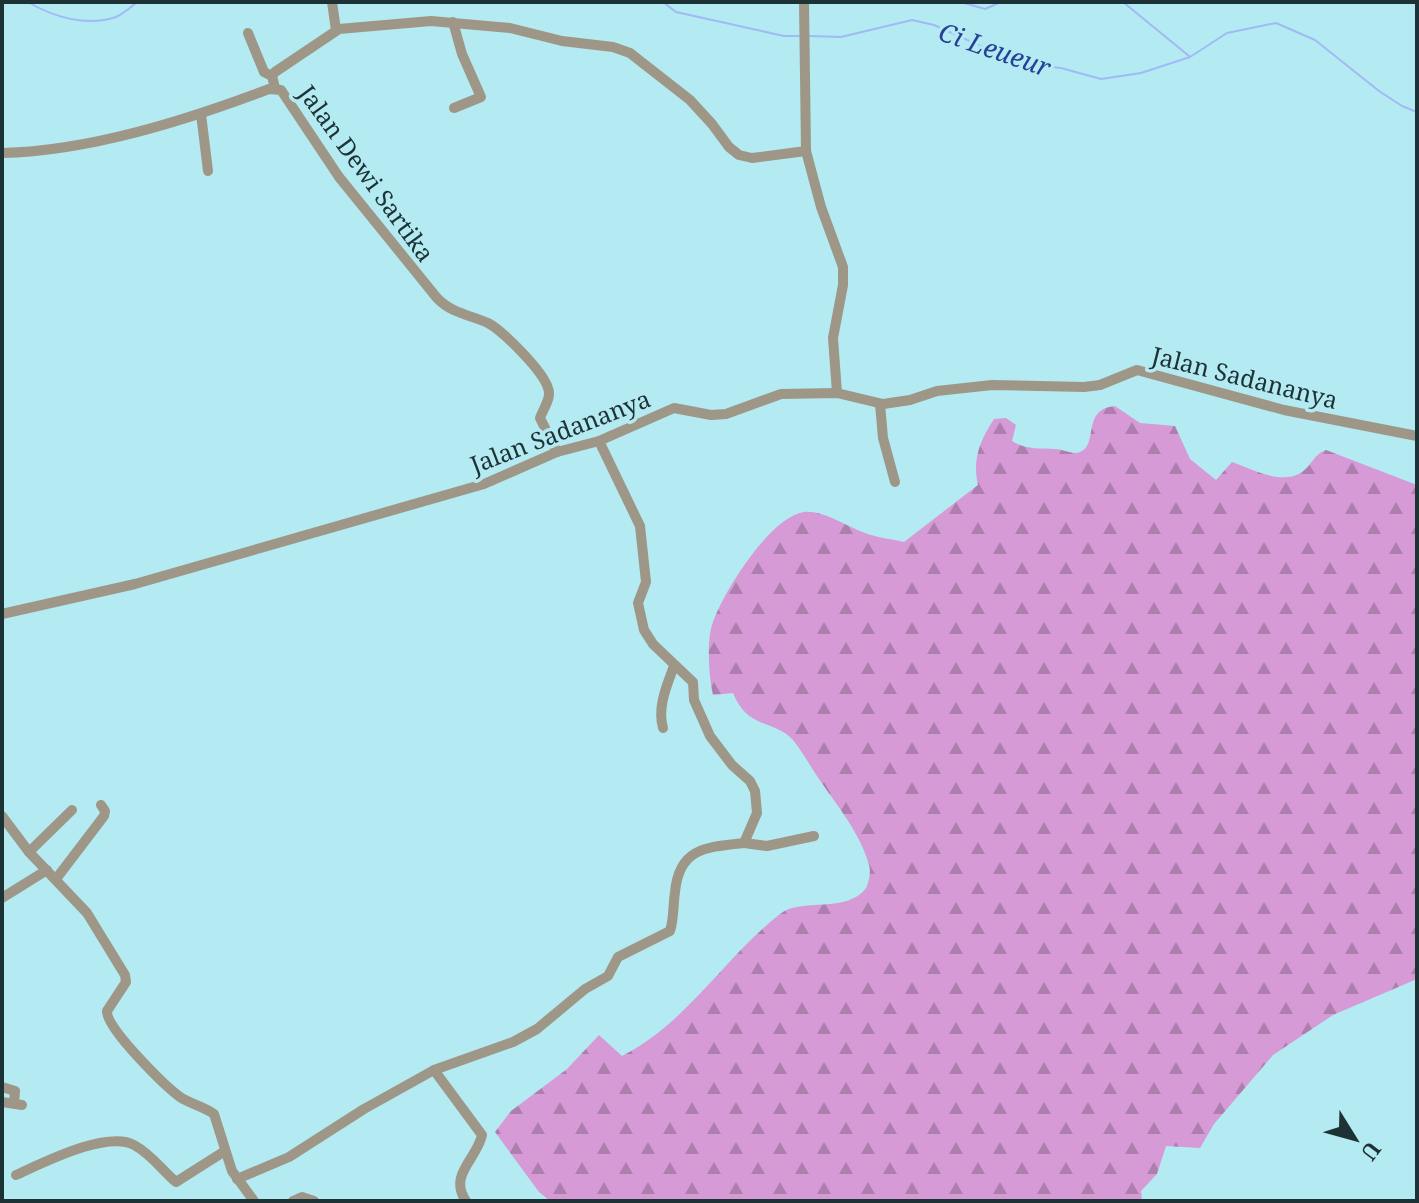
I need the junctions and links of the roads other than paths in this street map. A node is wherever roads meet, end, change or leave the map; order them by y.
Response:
1 (332, 2) edge
2 (804, 2) edge
3 (453, 22) junction
4 (336, 30) junction
5 (248, 33) dead end
6 (274, 82) junction
7 (454, 108) dead end
8 (201, 114) junction
9 (806, 151) junction
10 (2, 153) edge
11 (208, 171) dead end
12 (837, 393) junction
13 (880, 404) junction
14 (1417, 436) edge
15 (599, 441) junction
16 (557, 452) junction
17 (895, 482) dead end
18 (2, 614) edge
19 (674, 666) junction
20 (663, 728) dead end
21 (101, 805) dead end
22 (72, 810) dead end
23 (2, 816) edge
24 (814, 836) dead end
25 (744, 843) junction
26 (29, 852) junction
27 (47, 870) junction
28 (56, 879) junction
29 (2, 898) edge
30 (434, 1070) junction
31 (2, 1087) edge
32 (2, 1102) edge
33 (225, 1151) junction
34 (16, 1175) dead end
35 (237, 1179) junction
36 (254, 1201) edge
37 (293, 1201) edge
38 (314, 1201) edge
39 (466, 1201) edge

1 - 4 street
2 - 9 street
3 - 4 street
3 - 7 street
3 - 9 street
4 - 6 street
5 - 6 street
6 - 8 street, Jalan Dewi Sartika
6 - 16 street, Jalan Dewi Sartika
8 - 10 street, Jalan Dewi Sartika
8 - 11 street
9 - 12 street
12 - 13 street, Jalan Sadananya
12 - 15 street, Jalan Sadananya
13 - 14 street, Jalan Sadananya
13 - 17 street
15 - 16 street, Jalan Sadananya
15 - 19 street
16 - 18 street, Jalan Sadananya
19 - 20 street
19 - 25 street
21 - 28 street
22 - 26 street
23 - 26 street
24 - 25 street
25 - 30 street
26 - 27 street
27 - 28 street
27 - 29 street
28 - 33 street
30 - 35 street
30 - 39 street
31 - 32 street
33 - 34 street
33 - 35 street
35 - 36 street
37 - 38 street

